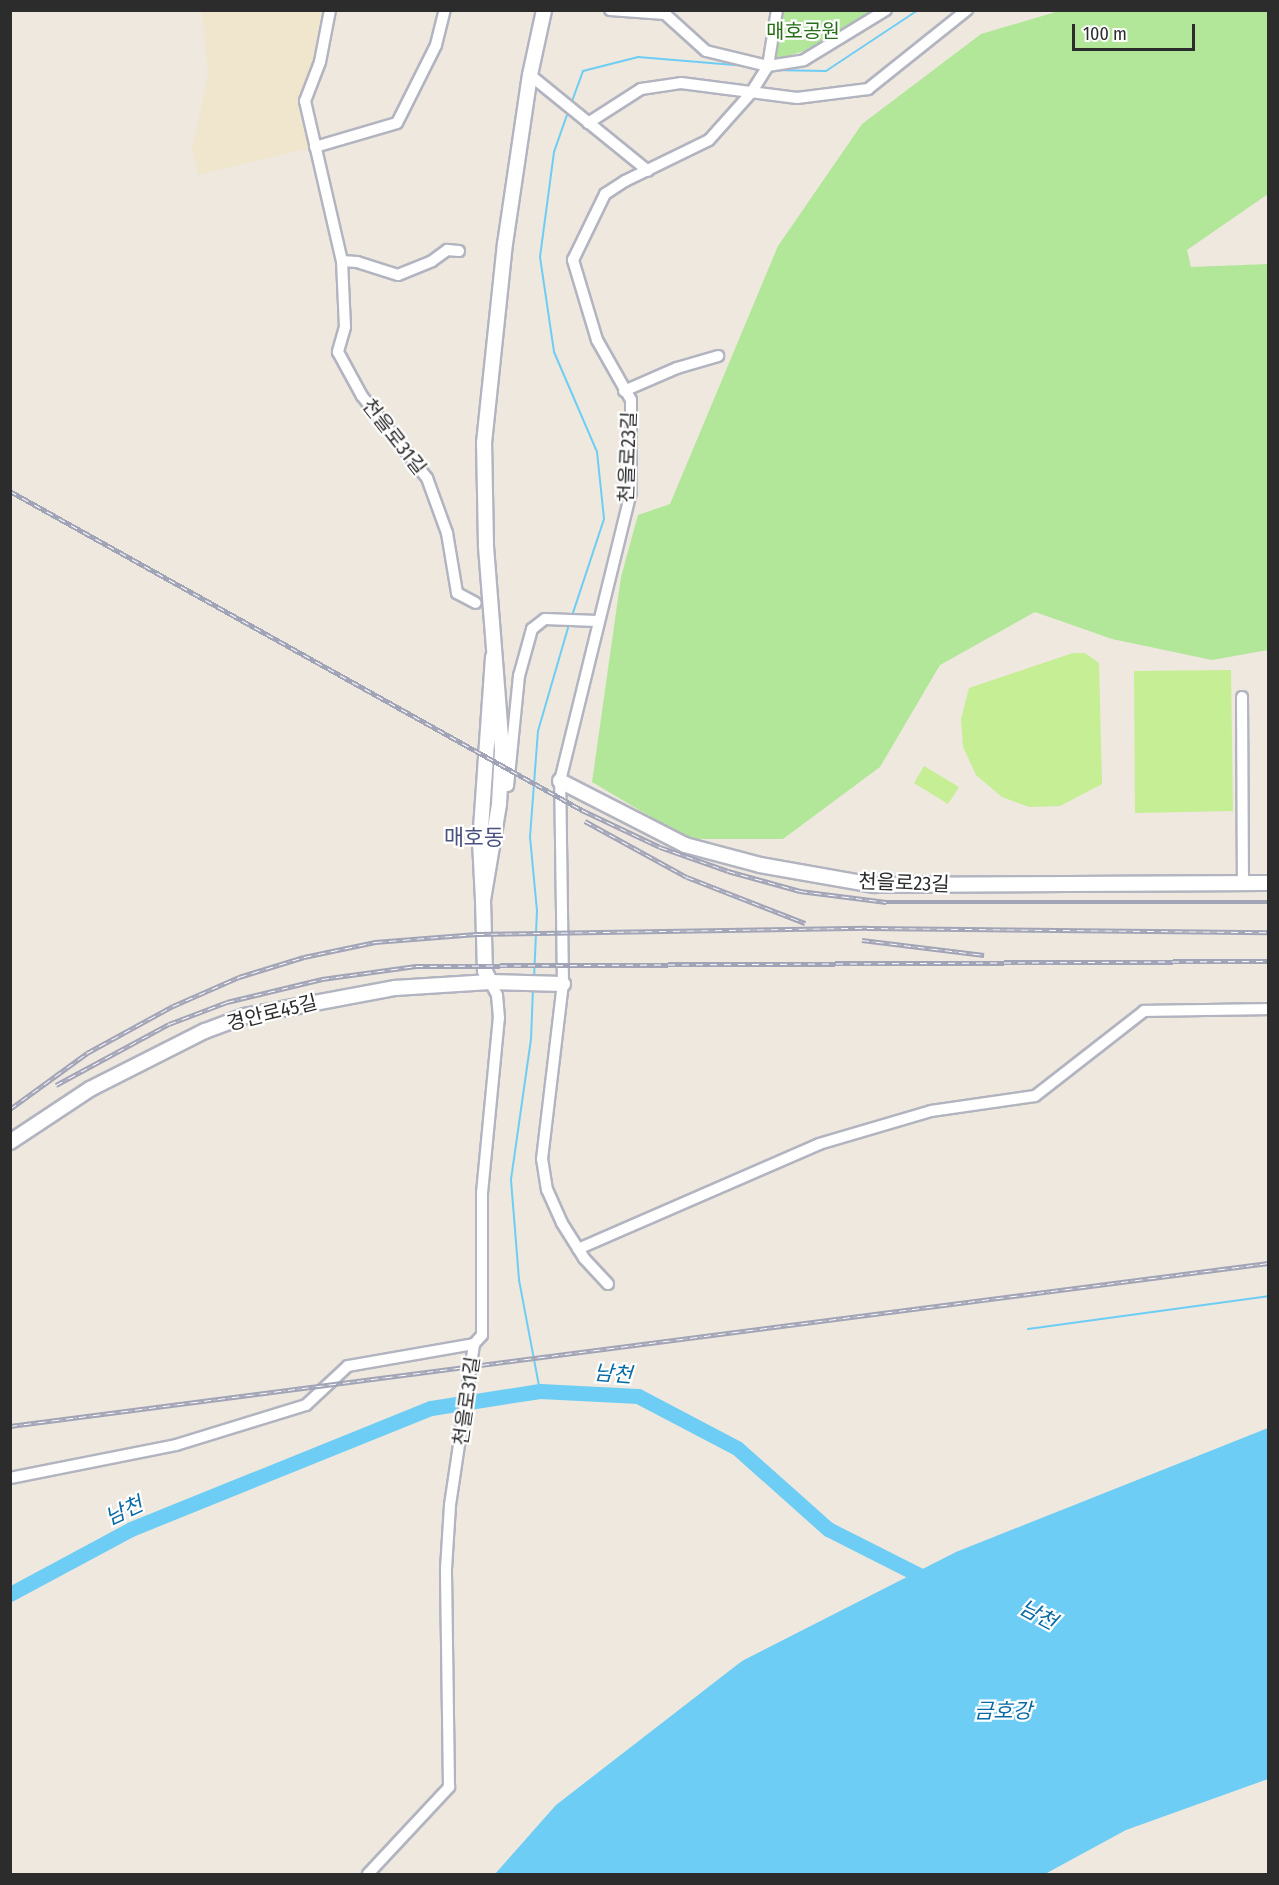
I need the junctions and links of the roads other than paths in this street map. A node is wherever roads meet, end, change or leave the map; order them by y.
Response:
1 (330, 10) edge
2 (445, 10) edge
3 (544, 10) edge
4 (610, 10) edge
5 (777, 10) edge
6 (886, 10) edge
7 (967, 10) edge
8 (768, 66) junction
9 (530, 75) junction
10 (754, 89) junction
11 (588, 123) junction
12 (315, 147) junction
13 (648, 171) junction
14 (459, 250) dead end
15 (342, 261) junction
16 (718, 356) dead end
17 (624, 391) junction
18 (476, 603) dead end
19 (593, 620) junction
20 (1242, 697) dead end
21 (560, 781) junction
22 (508, 786) dead end
23 (1269, 883) edge
24 (1243, 884) junction
25 (496, 983) junction
26 (557, 984) junction
27 (1269, 1009) edge
28 (10, 1142) edge
29 (578, 1249) junction
30 (608, 1284) dead end
31 (474, 1344) junction
32 (10, 1478) edge
33 (368, 1875) edge

1 - 12 street, 천을로31길
2 - 12 street
3 - 9 street, 천을로31길
4 - 8 street
5 - 8 street
6 - 8 street
7 - 10 street
8 - 10 street, 천을로23길
9 - 11 street
9 - 25 street, 천을로31길
10 - 11 street
10 - 13 street, 천을로23길
11 - 13 street
12 - 15 street, 천을로31길
13 - 17 street, 천을로23길
14 - 15 street
15 - 18 street, 천을로31길
16 - 17 street
17 - 19 street, 천을로23길
19 - 21 street, 천을로23길
19 - 22 street
20 - 24 street
21 - 24 street, 천을로23길
21 - 26 street, 천을로23길
23 - 24 street, 천을로23길
25 - 26 street, 경안로45길
25 - 28 street, 경안로45길
25 - 31 street, 천을로31길
26 - 29 street, 천을로23길
27 - 29 street
29 - 30 street, 천을로23길
31 - 32 street
31 - 33 street, 천을로31길

